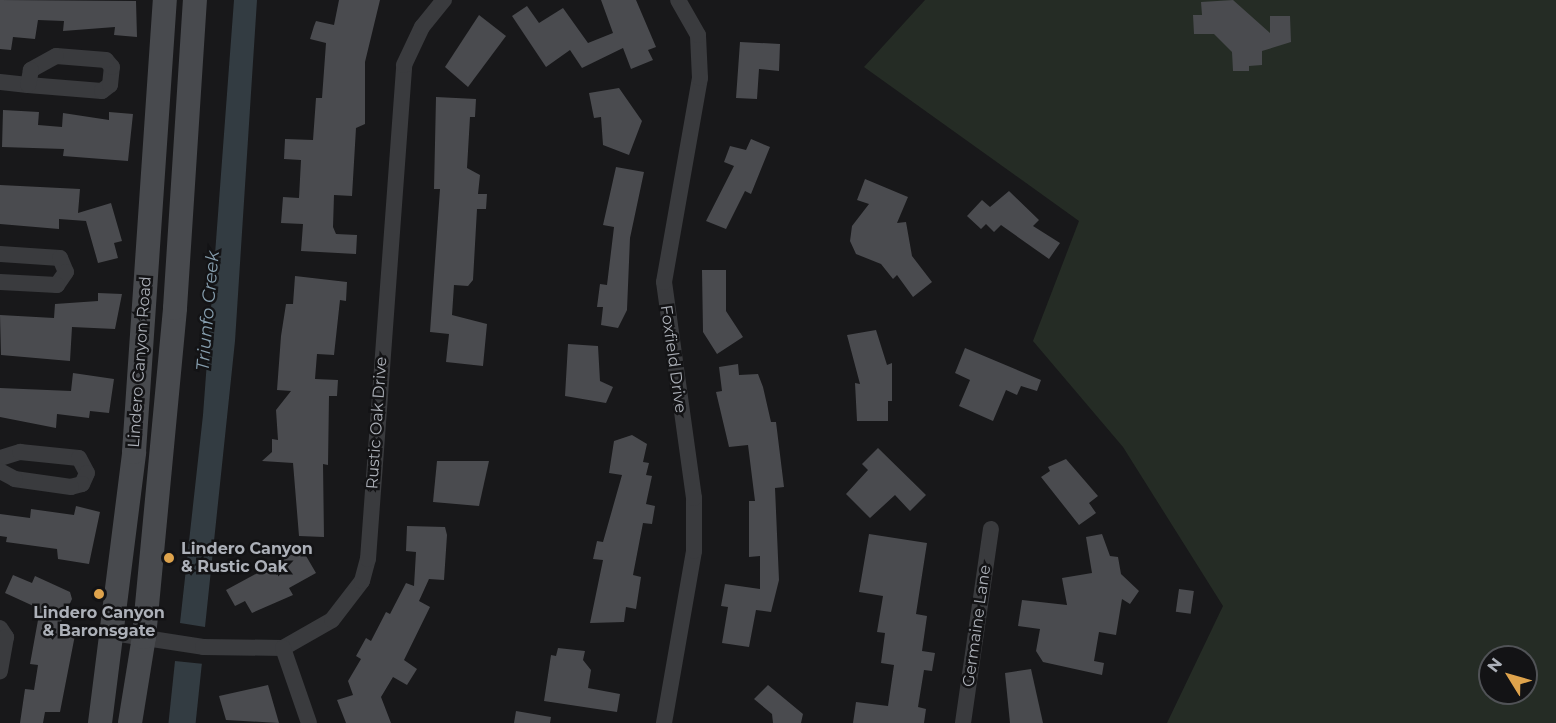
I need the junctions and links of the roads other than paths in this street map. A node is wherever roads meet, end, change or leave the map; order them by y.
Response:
1 (165, 0) edge
2 (195, 0) edge
3 (444, 0) edge
4 (678, 0) edge
5 (0, 82) edge
6 (28, 85) dead end
7 (0, 255) edge
8 (0, 282) edge
9 (0, 458) edge
10 (0, 471) edge
11 (991, 529) dead end
12 (0, 628) edge
13 (113, 633) junction
14 (144, 637) junction
15 (283, 648) junction
16 (0, 671) edge
17 (100, 723) edge
18 (130, 723) edge
19 (309, 723) edge
20 (664, 723) edge
21 (963, 723) edge

1 - 13 street, Lindero Canyon Road
2 - 14 street, Lindero Canyon Road
3 - 15 street, Rustic Oak Drive
4 - 20 street, Foxfield Drive
5 - 6 street
7 - 8 street
9 - 10 street
11 - 21 street, Germaine Lane
12 - 16 street
13 - 14 street, Rustic Oak Drive
13 - 17 street, Lindero Canyon Road
14 - 15 street, Rustic Oak Drive
14 - 18 street, Lindero Canyon Road
15 - 19 street

